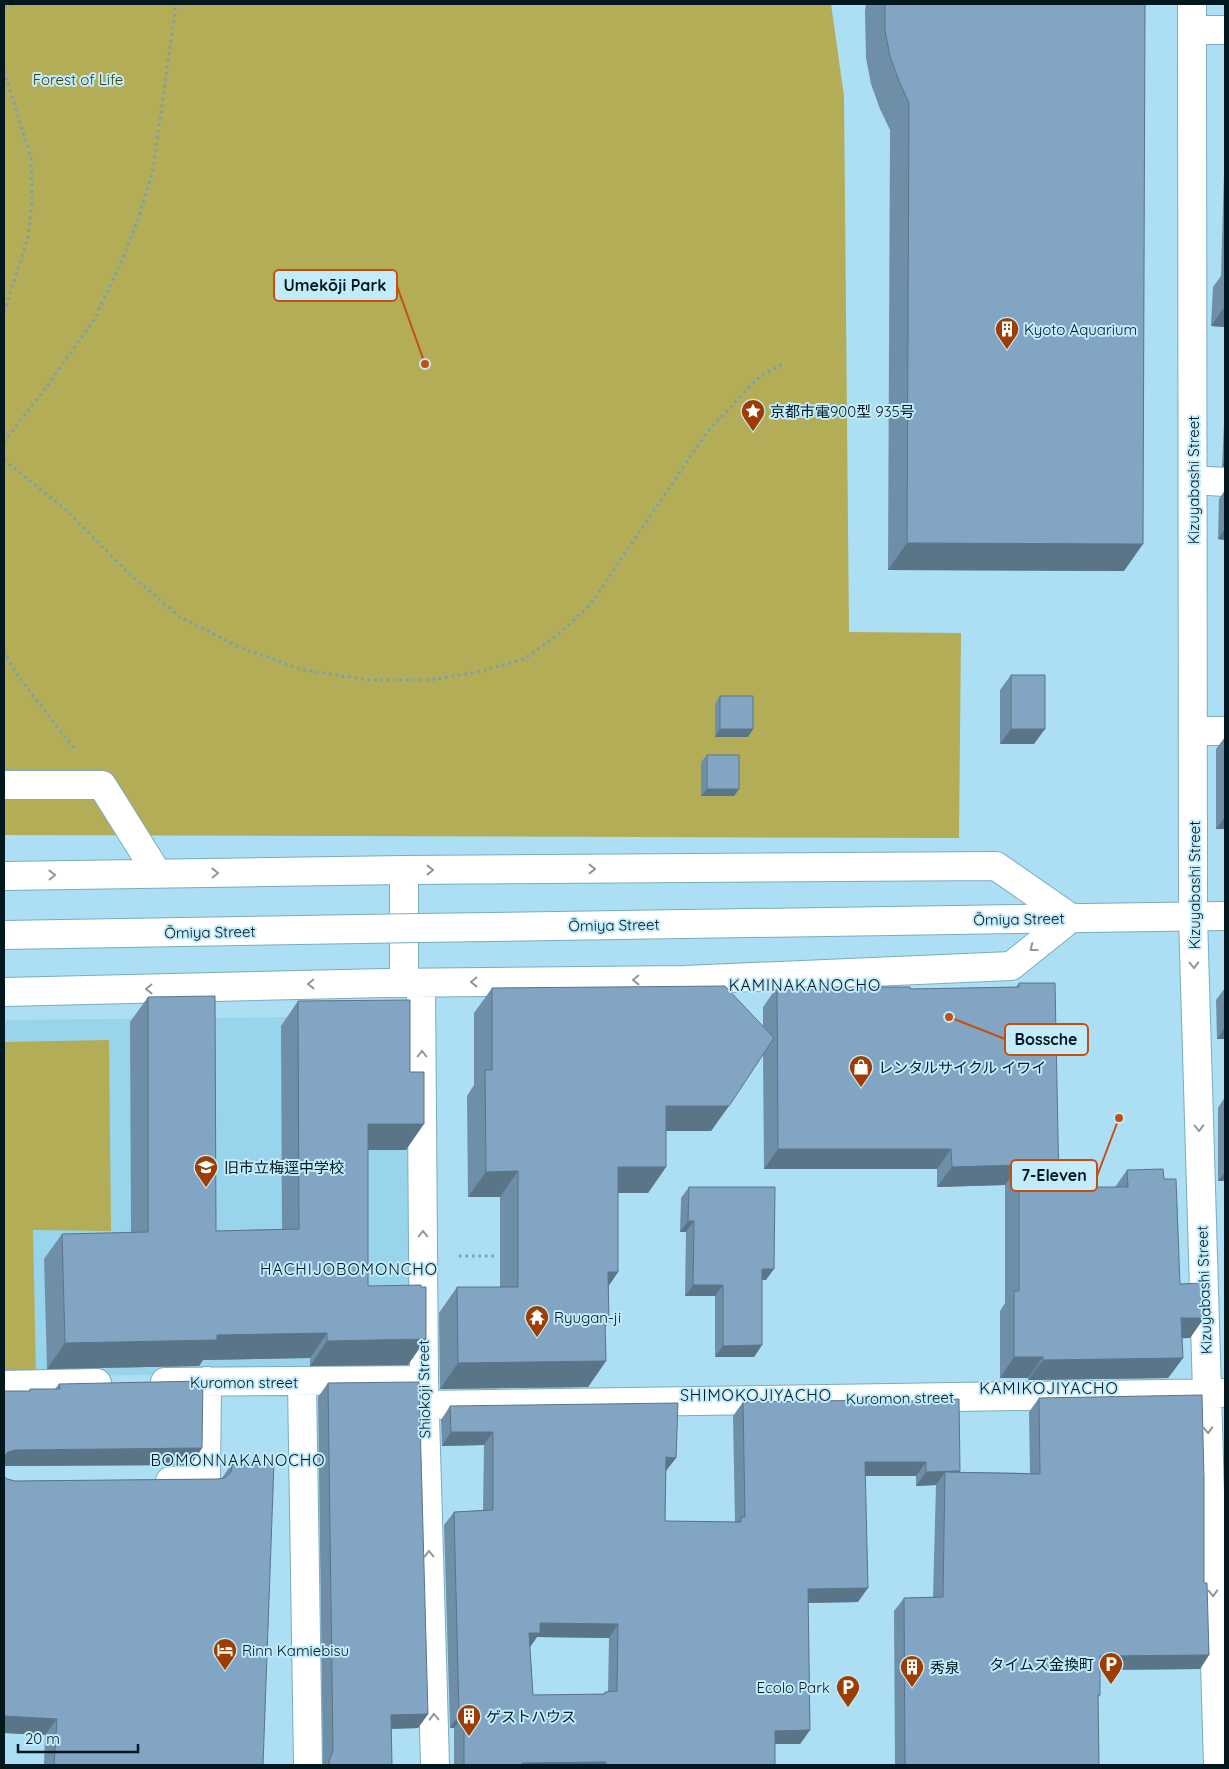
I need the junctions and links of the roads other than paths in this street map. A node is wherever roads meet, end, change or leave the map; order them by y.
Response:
1 (1192, 17) edge
2 (1225, 30) edge
3 (1193, 480) junction
4 (1225, 482) edge
5 (1193, 731) junction
6 (1225, 731) edge
7 (4, 785) edge
8 (404, 870) junction
9 (157, 873) junction
10 (4, 876) edge
11 (1225, 916) edge
12 (1193, 917) junction
13 (1071, 918) junction
14 (4, 935) edge
15 (412, 983) junction
16 (4, 992) edge
17 (207, 1381) junction
18 (302, 1382) junction
19 (4, 1385) edge
20 (424, 1392) junction
21 (1216, 1393) edge
22 (148, 1481) edge
23 (308, 1765) edge
24 (435, 1765) edge
25 (1218, 1765) edge

1 - 2 street
1 - 3 street, Kizuyabashi Street
3 - 4 street
3 - 5 street, Kizuyabashi Street
5 - 6 street
5 - 12 street, Kizuyabashi Street
7 - 9 street
9 -> 8 street
8 -> 13 street
8 - 15 street, Shiokōji Street
10 -> 9 street
11 - 12 street, Ōmiya Street
12 - 13 street, Ōmiya Street
12 -> 21 street, Kizuyabashi Street
13 - 14 street, Ōmiya Street, bridge
13 -> 15 street
15 -> 16 street
20 -> 15 street, Shiokōji Street
17 - 18 street, Kuromon street
17 - 19 street, Kuromon street
17 - 22 street
18 - 20 street, Kuromon street
18 - 23 street
20 - 21 street, Kuromon street
24 -> 20 street, Shiokōji Street
21 -> 25 street, Kizuyabashi Street

